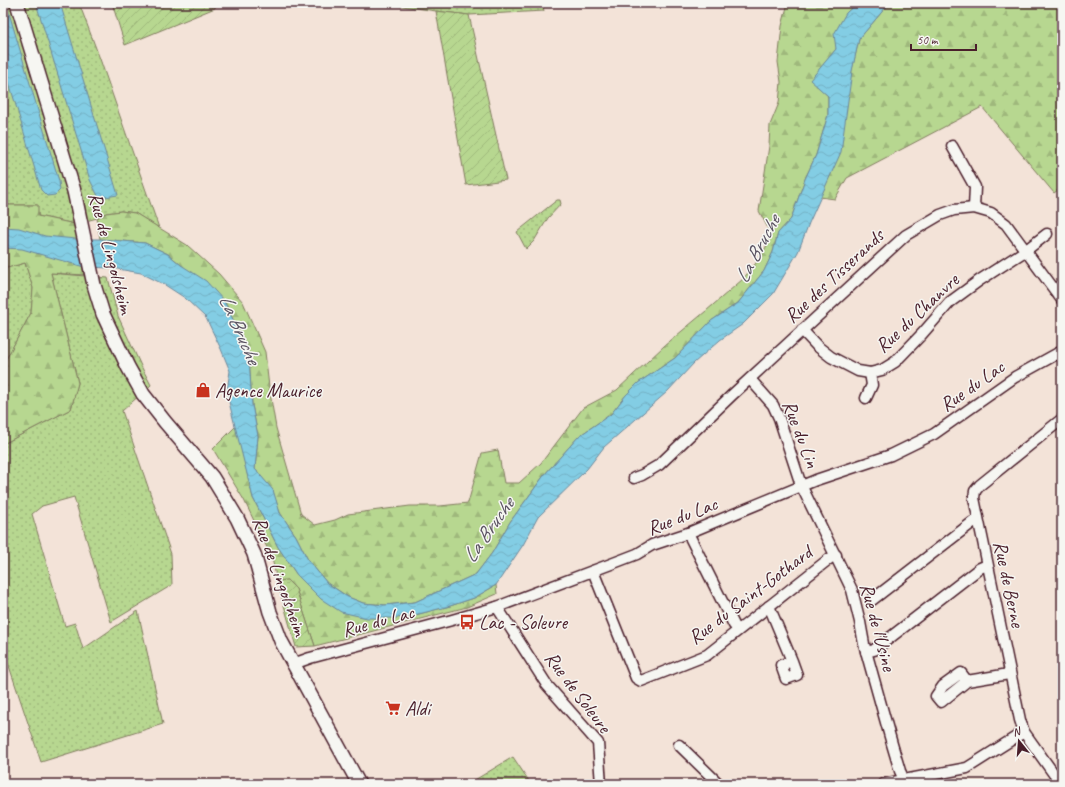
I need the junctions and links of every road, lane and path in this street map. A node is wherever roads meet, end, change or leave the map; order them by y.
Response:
1 (16, 3) edge
2 (952, 146) dead end
3 (974, 208) junction
4 (1047, 234) dead end
5 (1026, 251) junction
6 (1062, 300) edge
7 (802, 330) junction
8 (1062, 351) edge
9 (870, 373) junction
10 (750, 379) junction
11 (866, 398) dead end
12 (1062, 420) edge
13 (634, 478) dead end
14 (801, 486) junction
15 (978, 520) junction
16 (688, 533) junction
17 (836, 555) junction
18 (987, 565) junction
19 (593, 571) junction
20 (872, 600) dead end
21 (770, 606) junction
22 (497, 607) junction
23 (738, 630) junction
24 (866, 652) junction
25 (792, 661) dead end
26 (293, 664) junction
27 (1009, 674) junction
28 (967, 682) dead end
29 (1024, 732) junction
30 (680, 745) dead end
31 (905, 782) edge
32 (359, 784) edge
33 (600, 784) edge
34 (719, 784) edge
35 (883, 784) edge
36 (1061, 784) edge

1 - 26 main road, Rue de Lingolsheim
2 - 3 street
3 - 5 street, Rue des Tisserands
3 - 7 street, Rue des Tisserands
4 - 5 street, Rue du Chanvre
5 - 6 street, Rue des Tisserands
5 - 9 street, Rue du Chanvre
7 - 9 street, Rue du Chanvre
7 - 10 street, Rue des Tisserands
8 - 14 street, Rue du Lac
9 - 11 street, Rue du Chanvre
10 - 13 street, Rue des Tisserands
10 - 14 street, Rue du Lin
12 - 15 street, Rue de Berne
14 - 16 street, Rue du Lac
14 - 17 street, Rue de l'Usine
15 - 18 street, Rue de Berne
15 - 20 street
16 - 19 street, Rue du Lac
16 - 23 street
17 - 21 street, Rue du Saint-Gothard
17 - 24 street, Rue de l'Usine
18 - 24 street
18 - 27 street, Rue de Berne
19 - 22 street, Rue du Lac
19 - 23 street, Rue du Saint-Gothard
21 - 23 street, Rue du Saint-Gothard
21 - 25 street
22 - 26 street, Rue du Lac
22 - 33 street, Rue de Soleure
24 - 31 street, Rue de l'Usine
26 - 32 main road, Rue de Lingolsheim
27 - 28 street
27 - 29 street, Rue de Berne
29 - 31 street
29 - 36 street, Rue de Berne
30 - 34 street
31 - 35 street

